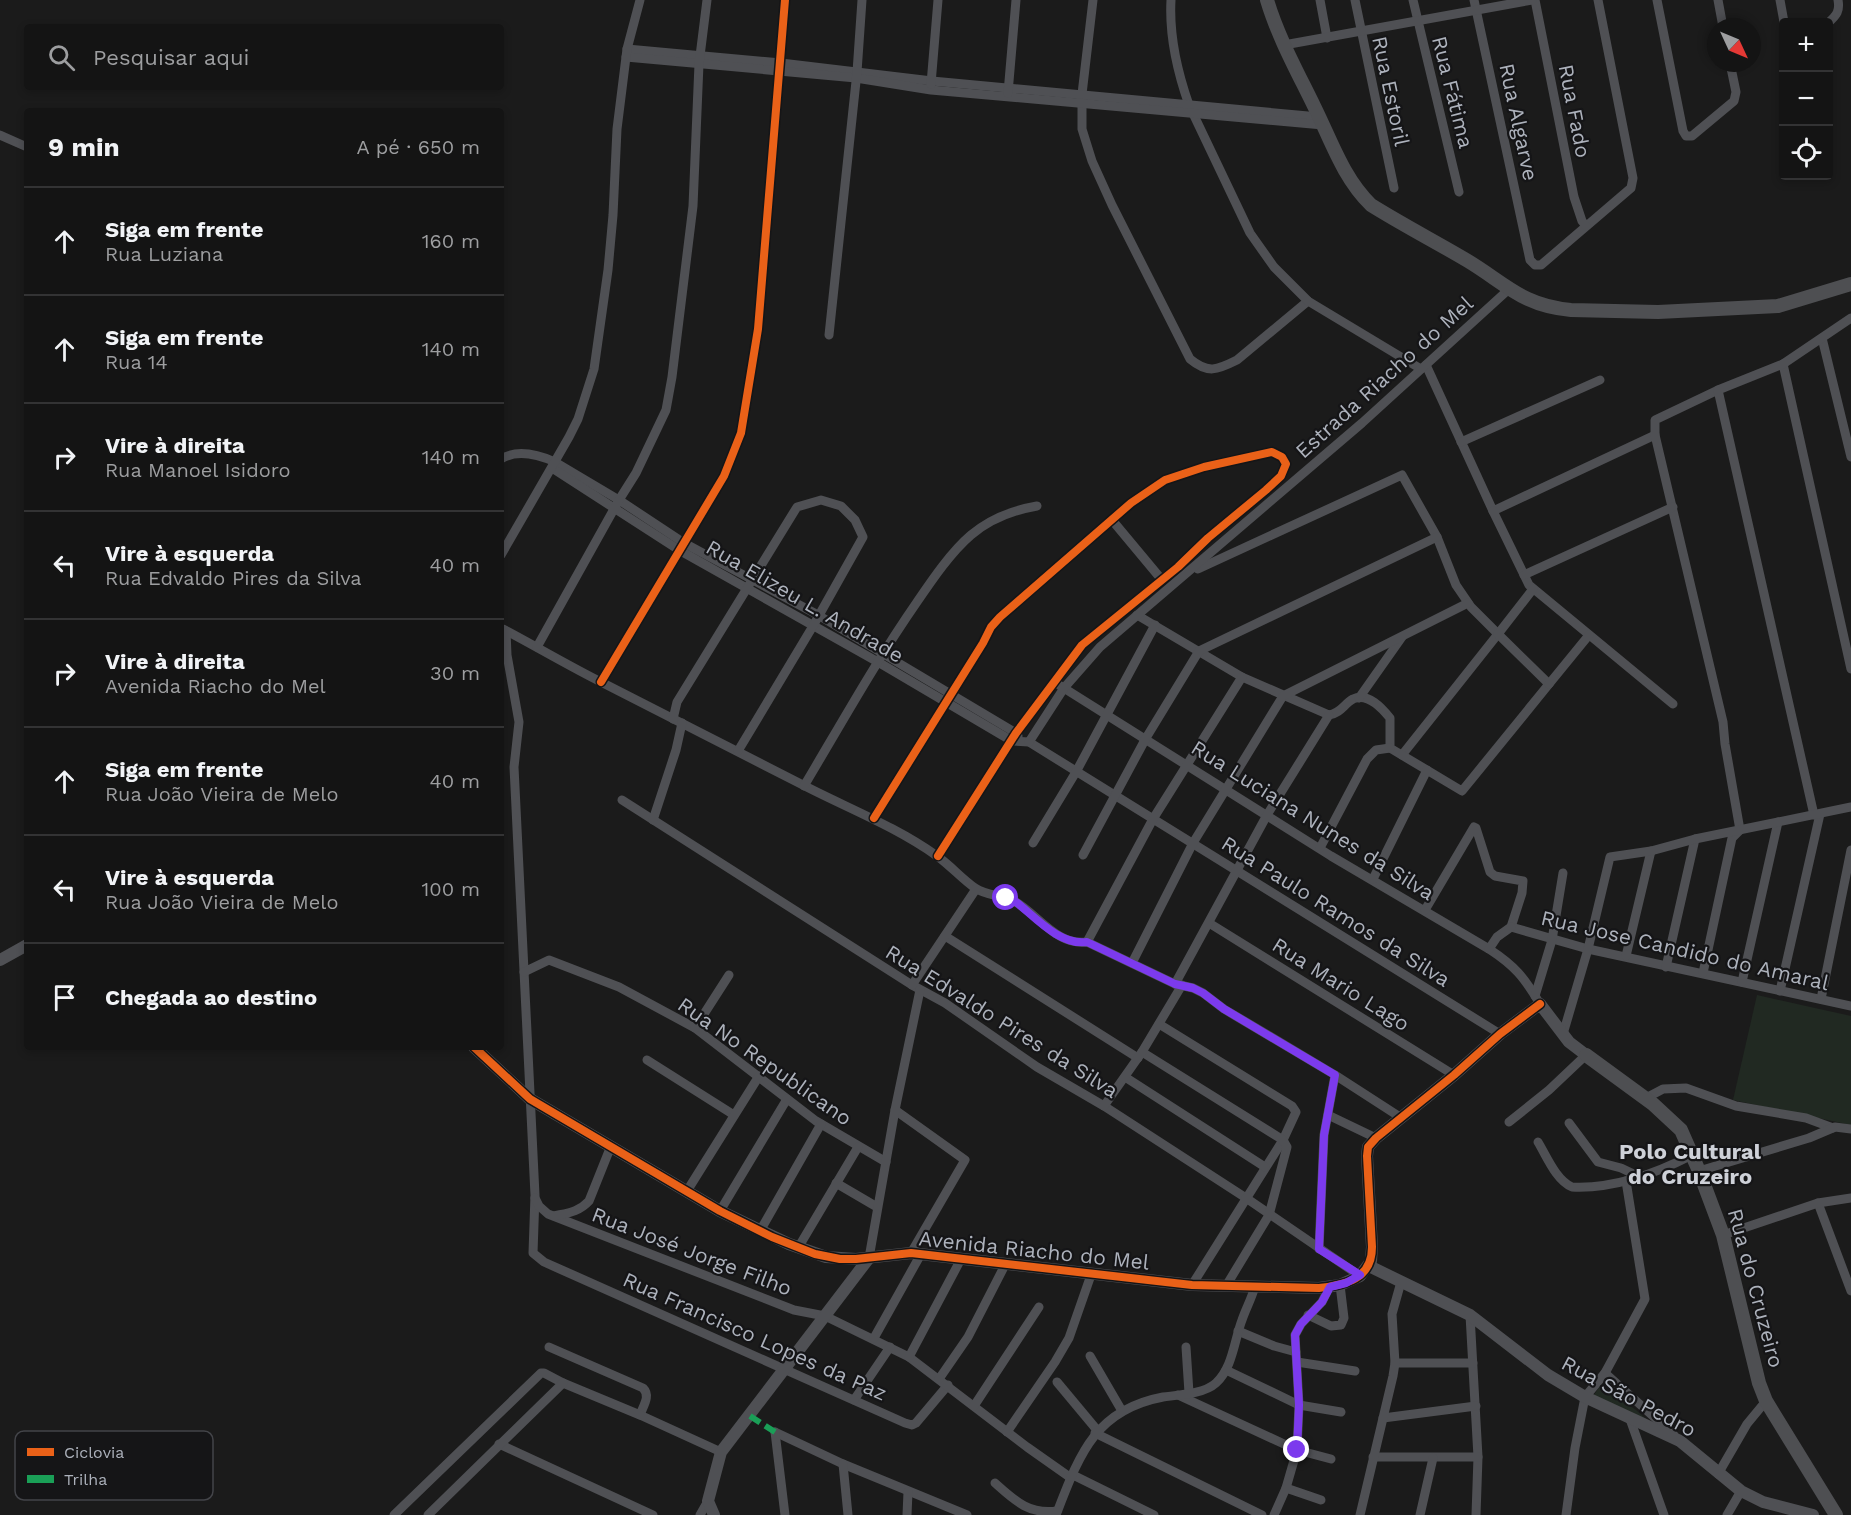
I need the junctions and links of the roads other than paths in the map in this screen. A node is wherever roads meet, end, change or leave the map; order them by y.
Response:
1 (640, 0) edge
2 (707, 0) edge
3 (785, 0) edge
4 (862, 0) edge
5 (938, 0) edge
6 (1016, 0) edge
7 (1093, 0) edge
8 (1171, 0) edge
9 (1267, 0) edge
10 (1320, 0) edge
11 (1355, 0) edge
12 (1413, 0) edge
13 (1533, 0) edge
14 (1598, 0) edge
15 (1657, 0) edge
16 (1718, 0) edge
17 (1780, 0) edge
18 (1838, 0) edge
19 (1475, 5) edge
20 (1722, 18) edge
21 (1783, 18) edge
22 (1833, 19) edge
23 (1417, 21) junction
24 (1361, 32) junction
25 (1327, 38) junction
26 (1284, 45) junction
27 (626, 53) junction
28 (700, 60) junction
29 (780, 67) junction
30 (1732, 72) edge
31 (857, 75) junction
32 (931, 85) junction
33 (1008, 92) junction
34 (1082, 99) junction
35 (1191, 109) junction
36 (1321, 121) junction
37 (0, 135) edge
38 (24, 146) edge
39 (1394, 188) dead end
40 (1460, 192) dead end
41 (1586, 226) junction
42 (1851, 284) edge
43 (1508, 290) junction
44 (1308, 301) junction
45 (1851, 318) edge
46 (830, 335) dead end
47 (1822, 338) junction
48 (1783, 364) junction
49 (1423, 367) junction
50 (1600, 380) dead end
51 (1718, 390) junction
52 (1655, 435) junction
53 (1461, 442) junction
54 (504, 457) edge
55 (1851, 457) edge
56 (553, 465) junction
57 (617, 504) junction
58 (1037, 506) dead end
59 (1673, 507) junction
60 (1493, 511) junction
61 (1112, 520) junction
62 (1437, 537) junction
63 (682, 546) junction
64 (504, 550) edge
65 (1185, 575) junction
66 (1524, 575) junction
67 (753, 580) junction
68 (1162, 580) junction
69 (748, 589) junction
70 (1533, 589) junction
71 (1468, 603) junction
72 (818, 615) junction
73 (1137, 615) junction
74 (1155, 625) junction
75 (813, 626) junction
76 (504, 630) edge
77 (1498, 634) junction
78 (1589, 634) junction
79 (1404, 635) junction
80 (537, 647) junction
81 (1199, 651) junction
82 (883, 653) junction
83 (878, 662) junction
84 (1851, 669) edge
85 (1242, 677) junction
86 (601, 682) junction
87 (1054, 682) junction
88 (1549, 684) junction
89 (1064, 688) junction
90 (1283, 696) junction
91 (948, 698) junction
92 (1359, 698) junction
93 (1673, 704) dead end
94 (1106, 713) junction
95 (1329, 715) junction
96 (677, 721) junction
97 (1146, 738) junction
98 (1020, 739) junction
99 (1390, 748) junction
100 (738, 751) junction
101 (1402, 755) junction
102 (1186, 764) junction
103 (1427, 770) junction
104 (1076, 772) junction
105 (804, 786) junction
106 (1226, 789) junction
107 (1116, 794) junction
108 (622, 800) dead end
109 (1851, 807) edge
110 (1817, 814) junction
111 (1267, 815) junction
112 (874, 818) junction
113 (1153, 819) junction
114 (653, 820) junction
115 (1778, 822) junction
116 (1740, 830) junction
117 (1695, 839) junction
118 (1033, 843) dead end
119 (1193, 843) junction
120 (1320, 848) junction
121 (1851, 850) edge
122 (1652, 851) junction
123 (1083, 855) dead end
124 (938, 856) junction
125 (1236, 869) junction
126 (1563, 873) dead end
127 (1373, 879) junction
128 (976, 889) junction
129 (1425, 910) junction
130 (1209, 923) junction
131 (1511, 927) junction
132 (945, 936) junction
133 (1552, 940) junction
134 (1087, 942) junction
135 (24, 947) edge
136 (1489, 949) junction
137 (1588, 949) junction
138 (1626, 956) junction
139 (0, 960) edge
140 (1132, 963) junction
141 (1666, 967) junction
142 (524, 972) junction
143 (1703, 973) junction
144 (729, 975) dead end
145 (1742, 982) junction
146 (1179, 985) junction
147 (916, 988) junction
148 (1780, 991) junction
149 (1821, 999) junction
150 (1537, 1000) junction
151 (1851, 1006) edge
152 (1160, 1024) junction
153 (695, 1028) junction
154 (1500, 1034) junction
155 (1563, 1034) junction
156 (477, 1050) edge
157 (1140, 1055) junction
158 (1586, 1055) junction
159 (647, 1060) dead end
160 (1335, 1075) junction
161 (1454, 1075) junction
162 (759, 1076) junction
163 (1125, 1077) junction
164 (1646, 1098) junction
165 (530, 1099) junction
166 (787, 1099) junction
167 (1104, 1106) junction
168 (895, 1110) junction
169 (734, 1115) junction
170 (1328, 1115) junction
171 (1400, 1118) junction
172 (1509, 1122) dead end
173 (1569, 1123) dead end
174 (821, 1124) junction
175 (1833, 1128) junction
176 (1851, 1129) edge
177 (1376, 1138) junction
178 (1283, 1140) junction
179 (1538, 1142) dead end
180 (611, 1146) junction
181 (858, 1147) junction
182 (1692, 1155) junction
183 (886, 1162) junction
184 (1265, 1167) junction
185 (1699, 1171) junction
186 (1642, 1178) junction
187 (1626, 1181) junction
188 (836, 1183) junction
189 (687, 1191) junction
190 (535, 1198) junction
191 (1246, 1198) junction
192 (1851, 1198) edge
193 (1818, 1203) junction
194 (877, 1207) junction
195 (720, 1211) junction
196 (551, 1215) junction
197 (1269, 1215) junction
198 (534, 1219) junction
199 (760, 1231) junction
200 (1723, 1235) junction
201 (798, 1248) junction
202 (1319, 1249) junction
203 (916, 1253) junction
204 (869, 1258) junction
205 (961, 1259) junction
206 (1005, 1264) junction
207 (1846, 1265) edge
208 (1364, 1271) junction
209 (1091, 1275) junction
210 (1401, 1282) junction
211 (1192, 1285) junction
212 (1226, 1286) junction
213 (1256, 1286) junction
214 (1335, 1286) junction
215 (1851, 1291) edge
216 (1040, 1307) dead end
217 (1308, 1315) junction
218 (825, 1316) junction
219 (1470, 1316) junction
220 (1238, 1330) junction
221 (874, 1338) junction
222 (549, 1347) dead end
223 (890, 1347) junction
224 (1186, 1347) dead end
225 (1296, 1352) junction
226 (1090, 1356) dead end
227 (909, 1357) junction
228 (1297, 1362) junction
229 (1395, 1363) junction
230 (1473, 1363) junction
231 (783, 1369) junction
232 (1226, 1370) junction
233 (1355, 1371) dead end
234 (1605, 1373) junction
235 (939, 1378) junction
236 (1057, 1382) dead end
237 (563, 1383) junction
238 (948, 1385) junction
239 (1189, 1393) junction
240 (1178, 1395) junction
241 (1585, 1397) junction
242 (854, 1401) junction
243 (1766, 1401) junction
244 (1299, 1405) junction
245 (974, 1406) junction
246 (1476, 1406) junction
247 (1122, 1411) junction
248 (1341, 1412) dead end
249 (640, 1414) junction
250 (1383, 1418) junction
251 (1630, 1419) junction
252 (1096, 1431) junction
253 (1007, 1432) junction
254 (1680, 1441) junction
255 (499, 1444) junction
256 (1297, 1450) junction
257 (721, 1452) junction
258 (1373, 1457) junction
259 (1478, 1457) junction
260 (1433, 1458) junction
261 (1332, 1459) dead end
262 (843, 1464) junction
263 (1718, 1474) junction
264 (1072, 1476) junction
265 (995, 1482) dead end
266 (1286, 1488) junction
267 (1740, 1491) junction
268 (908, 1492) junction
269 (1321, 1500) dead end
270 (708, 1501) junction
271 (939, 1505) junction
272 (1056, 1513) edge
273 (394, 1515) edge
274 (428, 1515) edge
275 (653, 1515) edge
276 (700, 1515) edge
277 (714, 1515) edge
278 (786, 1515) edge
279 (848, 1515) edge
280 (907, 1515) edge
281 (938, 1515) edge
282 (967, 1515) edge
283 (1154, 1515) edge
284 (1262, 1515) edge
285 (1274, 1515) edge
286 (1360, 1515) edge
287 (1420, 1515) edge
288 (1476, 1515) edge
289 (1566, 1515) edge
290 (1664, 1515) edge
291 (1727, 1515) edge
292 (1813, 1515) edge
293 (1836, 1515) edge

1 - 27 street
2 - 28 street
3 - 29 street
4 - 31 street
5 - 32 street
6 - 33 street
7 - 34 street
8 - 35 street
9 - 26 main road
10 - 25 street
11 - 24 street, Rua Estoril
12 - 23 street, Rua Fátima
13 - 19 street
13 - 41 street, Rua Fado
14 - 41 street
15 - 30 street
16 - 20 street
17 - 21 street
18 - 22 street
19 - 23 street
19 - 41 street, Rua Algarve
23 - 24 street
23 - 40 street, Rua Fátima
24 - 25 street
24 - 39 street, Rua Estoril
25 - 26 street
26 - 36 main road
27 - 28 street
27 - 56 street
28 - 29 street
28 - 57 street
29 - 31 street
29 - 63 street
31 - 32 street
31 - 46 street
32 - 33 street
33 - 34 street
34 - 35 street
34 - 44 street
35 - 36 street
35 - 44 street
36 - 43 main road
37 - 38 street
42 - 43 main road
43 - 49 street, Estrada Riacho do Mel
44 - 49 street
45 - 47 street
47 - 48 street
47 - 55 street
48 - 51 street
48 - 84 street
49 - 53 street
49 - 65 street, Estrada Riacho do Mel
50 - 53 street
51 - 52 street
51 - 110 street
52 - 59 street
52 - 60 street
53 - 60 street
54 - 56 street, Rua Elizeu L. Andrade
56 - 57 street, Rua Elizeu L. Andrade
56 - 64 street
57 - 63 street, Rua Elizeu L. Andrade
57 - 80 street
58 - 82 street
59 - 66 street
59 - 116 street
60 - 66 street
61 - 68 street
61 - 68 street, Estrada Riacho do Mel
61 - 91 street
62 - 65 street
62 - 71 street
62 - 81 street
63 - 67 street, Rua Elizeu L. Andrade
63 - 69 street, Rua Elizeu L. Andrade
63 - 86 street
65 - 73 street, Estrada Riacho do Mel
66 - 70 street
67 - 69 street
67 - 72 street, Rua Elizeu L. Andrade
67 - 72 street
68 - 87 street, Estrada Riacho do Mel
69 - 75 street, Rua Elizeu L. Andrade
69 - 96 street
70 - 77 street
70 - 78 street
71 - 77 street
71 - 79 street
72 - 75 street
72 - 82 street, Rua Elizeu L. Andrade
73 - 74 street
73 - 89 street, Estrada Riacho do Mel
74 - 81 street
74 - 94 street
75 - 83 street, Rua Elizeu L. Andrade
75 - 100 street
76 - 80 street
76 - 142 street
77 - 88 street
77 - 101 street
78 - 88 street
78 - 93 street
79 - 90 street
79 - 92 street
80 - 86 street
81 - 85 street
81 - 97 street
82 - 83 street
82 - 91 street, Rua Elizeu L. Andrade
83 - 91 street, Rua Elizeu L. Andrade
83 - 105 street
85 - 90 street
85 - 102 street
86 - 96 street
87 - 89 street, Rua Luciana Nunes da Silva
87 - 98 street, Estrada Riacho do Mel
88 - 103 street
89 - 94 street, Rua Luciana Nunes da Silva
89 - 98 street, Estrada Riacho do Mel
90 - 95 street
90 - 106 street
91 - 98 street, Rua Elizeu L. Andrade
91 - 112 street
92 - 95 street
92 - 99 street
94 - 97 street, Rua Luciana Nunes da Silva
94 - 104 street
95 - 111 street
96 - 100 street
96 - 114 street
97 - 102 street, Rua Luciana Nunes da Silva
97 - 107 street
98 - 104 street, Rua Paulo Ramos da Silva
98 - 124 street, Estrada Riacho do Mel
99 - 101 street
99 - 120 street
100 - 105 street
101 - 103 street
102 - 106 street, Rua Luciana Nunes da Silva
102 - 113 street
103 - 127 street
104 - 107 street, Rua Paulo Ramos da Silva
104 - 118 street
105 - 112 street
106 - 111 street, Rua Luciana Nunes da Silva
106 - 119 street
107 - 113 street, Rua Paulo Ramos da Silva
107 - 123 street
108 - 114 street, Rua Edvaldo Pires da Silva
109 - 110 street
110 - 115 street
110 - 148 street
111 - 120 street, Rua Luciana Nunes da Silva
111 - 125 street
112 - 124 street
113 - 119 street, Rua Paulo Ramos da Silva
113 - 134 street
114 - 147 street, Rua Edvaldo Pires da Silva
115 - 116 street
115 - 145 street
116 - 117 street
116 - 143 street
117 - 122 street
117 - 141 street
119 - 125 street, Rua Paulo Ramos da Silva
119 - 140 street
120 - 127 street, Rua Luciana Nunes da Silva
121 - 149 street
122 - 137 street
122 - 138 street
124 - 128 street
125 - 130 street
125 - 154 street, Rua Paulo Ramos da Silva
126 - 133 street
127 - 129 street, Rua Luciana Nunes da Silva
128 - 132 street
128 - 134 street
129 - 131 street
129 - 136 street, Rua Luciana Nunes da Silva
130 - 146 street
130 - 161 street, Rua Mario Lago
131 - 133 street, Rua Jose Candido do Amaral
131 - 136 street
132 - 147 street
132 - 157 street
133 - 137 street, Rua Jose Candido do Amaral
133 - 150 street
134 - 140 street
135 - 139 street
136 - 150 street, Rua Luciana Nunes da Silva
137 - 138 street, Rua Jose Candido do Amaral
137 - 155 street
138 - 141 street, Rua Jose Candido do Amaral
140 - 146 street
141 - 143 street, Rua Jose Candido do Amaral
142 - 153 street, Rua No Republicano
142 - 165 street
143 - 145 street, Rua Jose Candido do Amaral
144 - 153 street
145 - 148 street, Rua Jose Candido do Amaral
146 - 152 street
146 - 160 street
147 - 167 street, Rua Edvaldo Pires da Silva
147 - 168 street
148 - 149 street, Rua Jose Candido do Amaral
149 - 151 street, Rua Jose Candido do Amaral
150 - 154 street
150 - 155 street, Rua do Cruzeiro
152 - 157 street
152 - 178 street
153 - 162 street, Rua No Republicano
154 - 161 street
155 - 158 street, Rua do Cruzeiro
156 - 165 street, Avenida Riacho do Mel
157 - 163 street
157 - 178 street
158 - 164 main road, Rua do Cruzeiro
158 - 172 street
159 - 169 street
160 - 170 street
160 - 171 street
161 - 171 street
162 - 166 street, Rua No Republicano
162 - 169 street
163 - 167 street
163 - 184 street
164 - 175 street
164 - 182 main road, Rua do Cruzeiro
165 - 180 street, Avenida Riacho do Mel
165 - 190 street
166 - 174 street, Rua No Republicano
166 - 195 street
167 - 191 street, Rua Edvaldo Pires da Silva
168 - 183 street
168 - 203 street
169 - 189 street
170 - 177 street
170 - 202 street
171 - 177 street
173 - 186 street
174 - 181 street, Rua No Republicano
174 - 199 street
175 - 176 street
175 - 185 street
177 - 208 street
178 - 184 street
178 - 197 street
179 - 187 street
180 - 189 street, Avenida Riacho do Mel
180 - 196 street
181 - 183 street, Rua No Republicano
181 - 188 street
182 - 185 main road, Rua do Cruzeiro
182 - 186 street
183 - 194 street
184 - 191 street
185 - 200 main road, Rua do Cruzeiro
186 - 187 street
187 - 234 street
188 - 194 street
188 - 201 street
189 - 195 street, Avenida Riacho do Mel
190 - 196 street, Rua José Jorge Filho
190 - 198 street
191 - 197 street, Rua Edvaldo Pires da Silva
191 - 211 street
192 - 193 street
193 - 200 street
193 - 207 street
194 - 204 street
195 - 199 street, Avenida Riacho do Mel
196 - 198 street
196 - 218 street, Rua José Jorge Filho
197 - 202 street, Rua Edvaldo Pires da Silva
197 - 212 street
198 - 231 street, Rua Francisco Lopes da Paz
199 - 201 street, Avenida Riacho do Mel
200 - 243 main road, Rua do Cruzeiro
201 - 204 street, Avenida Riacho do Mel
202 - 208 street, Rua Edvaldo Pires da Silva
203 - 204 street, Avenida Riacho do Mel
203 - 205 street, Avenida Riacho do Mel
203 - 221 street
204 - 218 street
205 - 206 street, Avenida Riacho do Mel
205 - 227 street
206 - 209 street, Avenida Riacho do Mel
206 - 235 street
207 - 215 street
208 - 210 street, Rua São Pedro
208 - 214 street, Avenida Riacho do Mel
209 - 211 street, Avenida Riacho do Mel
209 - 253 street
210 - 219 street, Rua São Pedro
210 - 229 street
211 - 212 street, Avenida Riacho do Mel
212 - 213 street, Avenida Riacho do Mel
213 - 214 street, Avenida Riacho do Mel
213 - 220 street
214 - 217 street
214 - 217 street
216 - 245 street
217 - 225 street
218 - 221 street, Rua José Jorge Filho
218 - 231 street
219 - 230 street
219 - 241 street, Rua São Pedro
220 - 225 street
220 - 232 street
221 - 223 street, Rua José Jorge Filho
222 - 249 street
223 - 227 street, Rua José Jorge Filho
223 - 242 street
224 - 239 street
225 - 228 street
226 - 247 street
227 - 235 street, Rua José Jorge Filho
228 - 233 street
228 - 244 street
229 - 230 street
229 - 250 street
230 - 246 street
231 - 242 street, Rua Francisco Lopes da Paz
231 - 257 street
232 - 239 street
232 - 244 street
234 - 241 street
234 - 254 street
235 - 238 street, Rua José Jorge Filho
236 - 252 street
237 - 249 street
237 - 255 street
237 - 273 street
238 - 242 street, Rua Francisco Lopes da Paz
238 - 245 street, Rua José Jorge Filho
239 - 240 street
240 - 247 street
240 - 256 street
241 - 251 street, Rua São Pedro
241 - 289 street
243 - 263 street
243 - 293 main road, Rua do Cruzeiro
244 - 248 street
244 - 256 street
245 - 253 street, Rua José Jorge Filho
246 - 250 street
246 - 259 street
247 - 252 street
249 - 257 street
250 - 258 street
251 - 254 street, Rua São Pedro
251 - 290 street
252 - 264 street
252 - 284 street
253 - 264 street, Rua José Jorge Filho
254 - 263 street, Rua São Pedro
255 - 274 street
255 - 275 street
256 - 261 street
256 - 266 street
257 - 270 street
258 - 260 street
258 - 286 street
259 - 260 street
259 - 288 street
260 - 287 street
262 - 268 street
262 - 278 street
262 - 279 street
263 - 267 street, Rua São Pedro
264 - 272 street
264 - 283 street, Rua José Jorge Filho
265 - 272 street
266 - 269 street
266 - 285 street
267 - 291 street
267 - 292 street, Rua São Pedro
268 - 271 street
268 - 280 street
270 - 276 street
270 - 277 street
271 - 281 street
271 - 282 street

